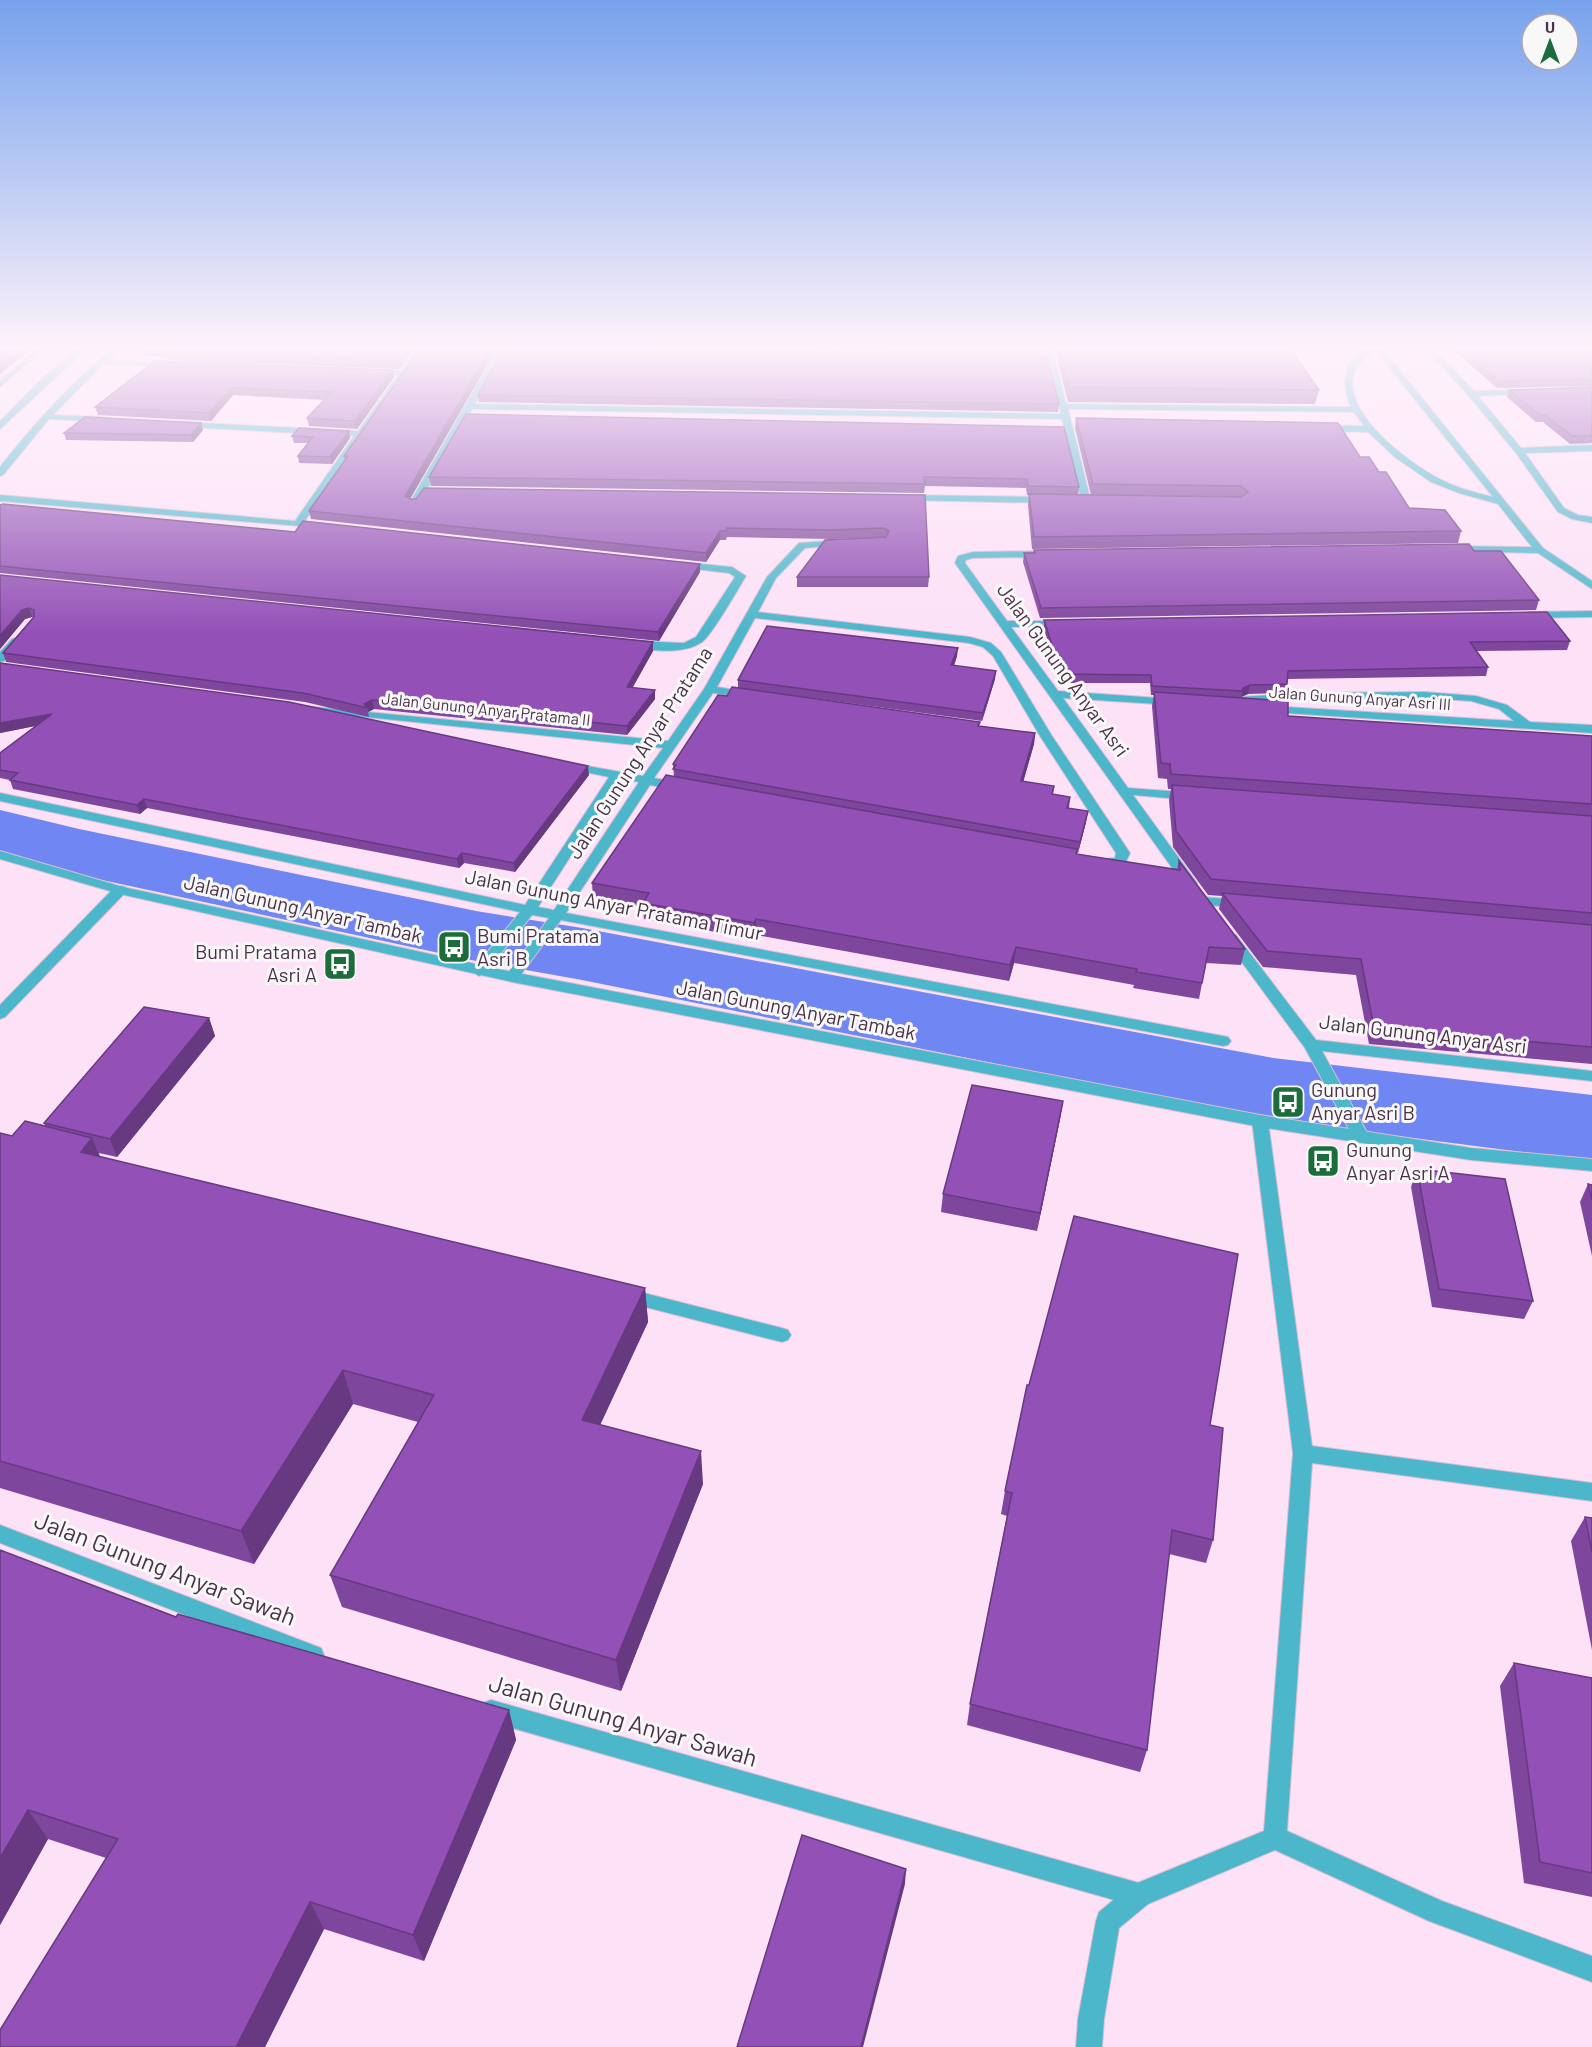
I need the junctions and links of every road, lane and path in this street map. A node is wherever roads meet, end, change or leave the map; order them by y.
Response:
1 (25, 442) edge
2 (355, 442) edge
3 (449, 442) edge
4 (1072, 442) edge
5 (1381, 442) edge
6 (1452, 442) edge
7 (1511, 442) edge
8 (1592, 448) edge
9 (1519, 451) junction
10 (0, 473) edge
11 (420, 491) junction
12 (432, 491) edge
13 (0, 498) edge
14 (896, 498) edge
15 (1063, 500) edge
16 (1074, 501) edge
17 (1086, 501) junction
18 (1110, 501) edge
19 (1500, 502) junction
20 (414, 504) edge
21 (1592, 519) edge
22 (298, 523) junction
23 (333, 527) edge
24 (851, 543) edge
25 (1439, 549) edge
26 (1540, 550) junction
27 (1057, 554) edge
28 (673, 564) edge
29 (1592, 586) edge
30 (752, 614) junction
31 (1592, 614) edge
32 (1516, 615) edge
33 (1075, 623) edge
34 (1004, 624) junction
35 (25, 630) edge
36 (623, 642) edge
37 (0, 659) edge
38 (710, 689) junction
39 (1054, 694) junction
40 (756, 696) edge
41 (1182, 703) edge
42 (1526, 725) junction
43 (1592, 729) edge
44 (411, 731) edge
45 (672, 745) junction
46 (559, 762) edge
47 (616, 774) junction
48 (646, 781) junction
49 (693, 789) edge
50 (1124, 791) junction
51 (0, 796) edge
52 (1206, 797) edge
53 (0, 855) edge
54 (1098, 863) edge
55 (120, 890) junction
56 (1203, 901) junction
57 (1250, 905) edge
58 (529, 910) junction
59 (558, 916) junction
60 (479, 970) junction
61 (512, 977) junction
62 (0, 1014) edge
63 (1223, 1041) dead end
64 (1315, 1051) junction
65 (1592, 1076) edge
66 (1260, 1121) junction
67 (1362, 1138) junction
68 (1592, 1165) edge
69 (610, 1291) edge
70 (782, 1335) dead end
71 (1303, 1453) junction
72 (1592, 1492) edge
73 (0, 1534) edge
74 (335, 1664) edge
75 (472, 1706) edge
76 (1275, 1838) junction
77 (1139, 1895) junction
78 (1592, 1969) edge
79 (1089, 2047) edge

1 - 10 street
2 - 22 street
3 - 11 street
4 - 17 street
5 - 19 street
6 - 19 street
7 - 9 street
8 - 9 street
9 - 21 street
11 - 12 street
11 - 20 street
13 - 22 street
14 - 15 street
16 - 17 street
17 - 18 street
19 - 26 street
22 - 23 street
24 - 30 street, Jalan Gunung Anyar Pratama
25 - 26 street
26 - 29 street
27 - 34 street, Jalan Gunung Anyar Asri
28 - 36 street
30 - 38 street, Jalan Gunung Anyar Pratama
30 - 54 street
31 - 32 street
33 - 34 street
34 - 39 street, Jalan Gunung Anyar Asri
35 - 37 street
38 - 40 street
38 - 45 street, Jalan Gunung Anyar Pratama
39 - 41 street
39 - 50 street, Jalan Gunung Anyar Asri
42 - 42 street, Jalan Gunung Anyar Asri III
42 - 43 street, Jalan Gunung Anyar Asri III
44 - 45 street, Jalan Gunung Anyar Pratama II
45 - 48 street, Jalan Gunung Anyar Pratama
46 - 47 street
47 - 48 street
47 - 58 street, Jalan Gunung Anyar Pratama
48 - 49 street
48 - 59 street, Jalan Gunung Anyar Pratama
50 - 52 street
50 - 56 street, Jalan Gunung Anyar Asri
51 - 58 street, Jalan Gunung Anyar Pratama Timur
53 - 55 street, Jalan Gunung Anyar Tambak
55 - 60 street, Jalan Gunung Anyar Tambak
55 - 62 street
56 - 57 street
56 - 64 street, Jalan Gunung Anyar Asri
58 - 59 street, Jalan Gunung Anyar Pratama Timur
58 - 60 street, Jalan Gunung Anyar Pratama
59 - 61 street, Jalan Gunung Anyar Pratama
59 - 63 street, Jalan Gunung Anyar Pratama Timur
60 - 61 street, Jalan Gunung Anyar Tambak
61 - 66 street, Jalan Gunung Anyar Tambak
64 - 65 street, Jalan Gunung Anyar Asri
64 - 67 street, Jalan Gunung Anyar Asri
66 - 67 street, Jalan Gunung Anyar Tambak
66 - 71 street
67 - 68 street, Jalan Gunung Anyar Tambak
69 - 70 street
71 - 72 street
71 - 76 street
73 - 74 street, Jalan Gunung Anyar Sawah
75 - 77 street, Jalan Gunung Anyar Sawah
76 - 77 street
76 - 78 street
77 - 79 street

